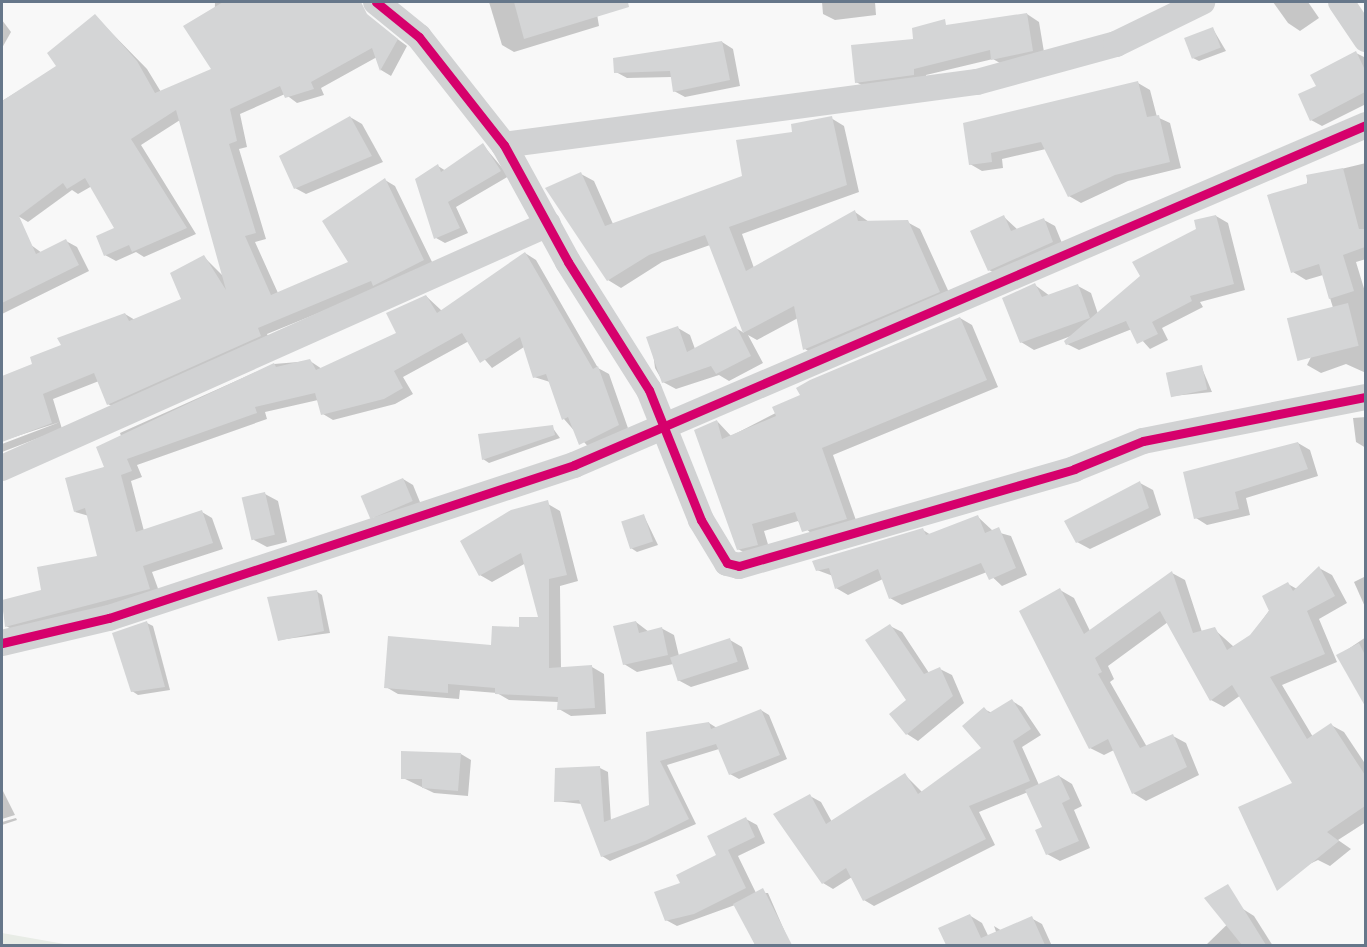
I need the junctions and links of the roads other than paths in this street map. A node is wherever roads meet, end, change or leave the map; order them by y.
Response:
1 (376, 2) edge
2 (1202, 2) edge
3 (1341, 2) edge
4 (1365, 39) edge
5 (1365, 125) edge
6 (504, 145) junction
7 (548, 224) junction
8 (1365, 397) edge
9 (664, 427) junction
10 (2, 468) edge
11 (2, 643) edge

1 - 6 street
2 - 6 street
3 - 4 street
5 - 9 street
6 - 7 street
7 - 9 street
7 - 10 street
8 - 9 street
9 - 11 street

